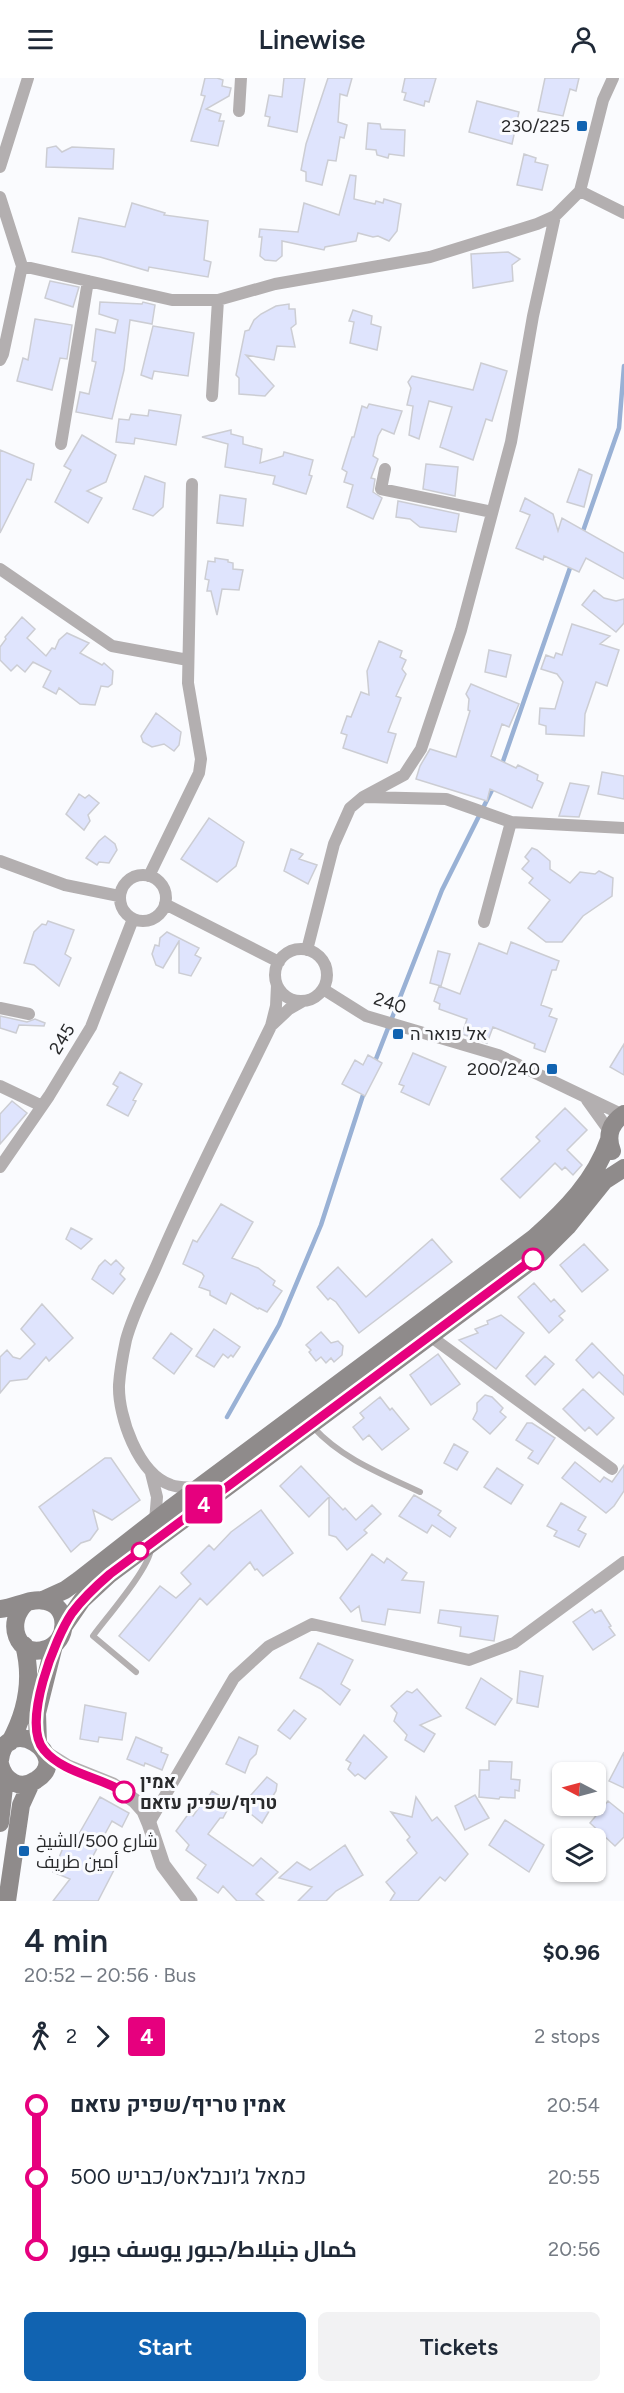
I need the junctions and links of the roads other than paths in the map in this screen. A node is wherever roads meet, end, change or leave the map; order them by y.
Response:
1 (28, 78) edge
2 (241, 78) edge
3 (601, 78) edge
4 (613, 78) edge
5 (603, 100) junction
6 (239, 111) dead end
7 (0, 166) edge
8 (580, 191) junction
9 (0, 197) edge
10 (624, 213) edge
11 (555, 216) junction
12 (22, 266) junction
13 (88, 281) junction
14 (218, 300) junction
15 (0, 360) edge
16 (212, 396) dead end
17 (62, 444) dead end
18 (385, 469) dead end
19 (192, 484) dead end
20 (492, 512) junction
21 (0, 569) edge
22 (188, 660) junction
23 (363, 797) junction
24 (511, 822) junction
25 (624, 828) edge
26 (0, 861) edge
27 (149, 876) junction
28 (119, 896) junction
29 (165, 904) junction
30 (133, 919) junction
31 (484, 922) dead end
32 (307, 950) junction
33 (279, 962) junction
34 (277, 985) junction
35 (323, 988) junction
36 (303, 1001) junction
37 (0, 1008) edge
38 (29, 1014) dead end
39 (271, 1026) junction
40 (0, 1086) edge
41 (584, 1097) junction
42 (42, 1106) junction
43 (623, 1115) edge
44 (609, 1136) junction
45 (624, 1162) edge
46 (0, 1167) edge
47 (624, 1168) edge
48 (430, 1336) junction
49 (311, 1424) junction
50 (612, 1468) dead end
51 (149, 1469) junction
52 (198, 1488) junction
53 (420, 1492) dead end
54 (155, 1521) junction
55 (151, 1543) junction
56 (624, 1562) edge
57 (35, 1601) junction
58 (0, 1609) edge
59 (0, 1622) edge
60 (64, 1626) junction
61 (20, 1641) junction
62 (54, 1645) junction
63 (136, 1672) dead end
64 (10, 1742) junction
65 (41, 1748) junction
66 (1, 1765) edge
67 (80, 1773) junction
68 (36, 1780) junction
69 (0, 1823) edge
70 (149, 1823) junction
71 (7, 1901) edge
72 (190, 1901) edge

1 - 7 street
2 - 6 street
3 - 5 street
4 - 5 street
5 - 8 street
8 - 10 street
8 - 11 street
9 - 12 street
11 - 14 street
11 - 20 street
12 - 13 street
12 - 15 street
13 - 14 street
13 - 17 street
14 - 16 street
18 - 20 street
19 - 22 street
20 - 23 street
21 - 22 street
22 - 27 street
23 - 24 street
23 - 32 street
24 - 25 street
24 - 31 street
26 - 28 street
27 - 28 street
27 - 29 street
28 - 30 street
29 - 30 street
29 - 33 street
30 - 42 street, 245
32 - 33 street
32 - 35 street
33 - 34 street
34 - 36 street
34 - 39 street
35 - 36 street
35 - 41 street, 240
36 - 39 street
37 - 38 street
39 - 51 street
40 - 42 street
41 - 43 street, 240
41 - 44 street, 240
42 - 46 street, 245
43 - 44 main road
44 - 45 main road
44 - 52 main road
47 - 48 main road
48 - 49 main road
48 - 50 street
49 - 53 lane
49 - 55 main road
51 - 52 street
51 - 54 street
52 - 54 main road
54 - 57 main road
55 - 60 main road
55 - 63 lane
56 - 70 street
57 - 58 main road
57 - 60 main road
57 - 61 main road
59 - 61 main road
60 - 62 main road
61 - 62 main road
61 - 64 main road
62 - 65 main road
64 - 65 main road
64 - 66 main road
65 - 67 street
65 - 68 main road
66 - 68 main road
66 - 69 main road
67 - 68 street
67 - 70 street
68 - 71 main road
70 - 72 street

